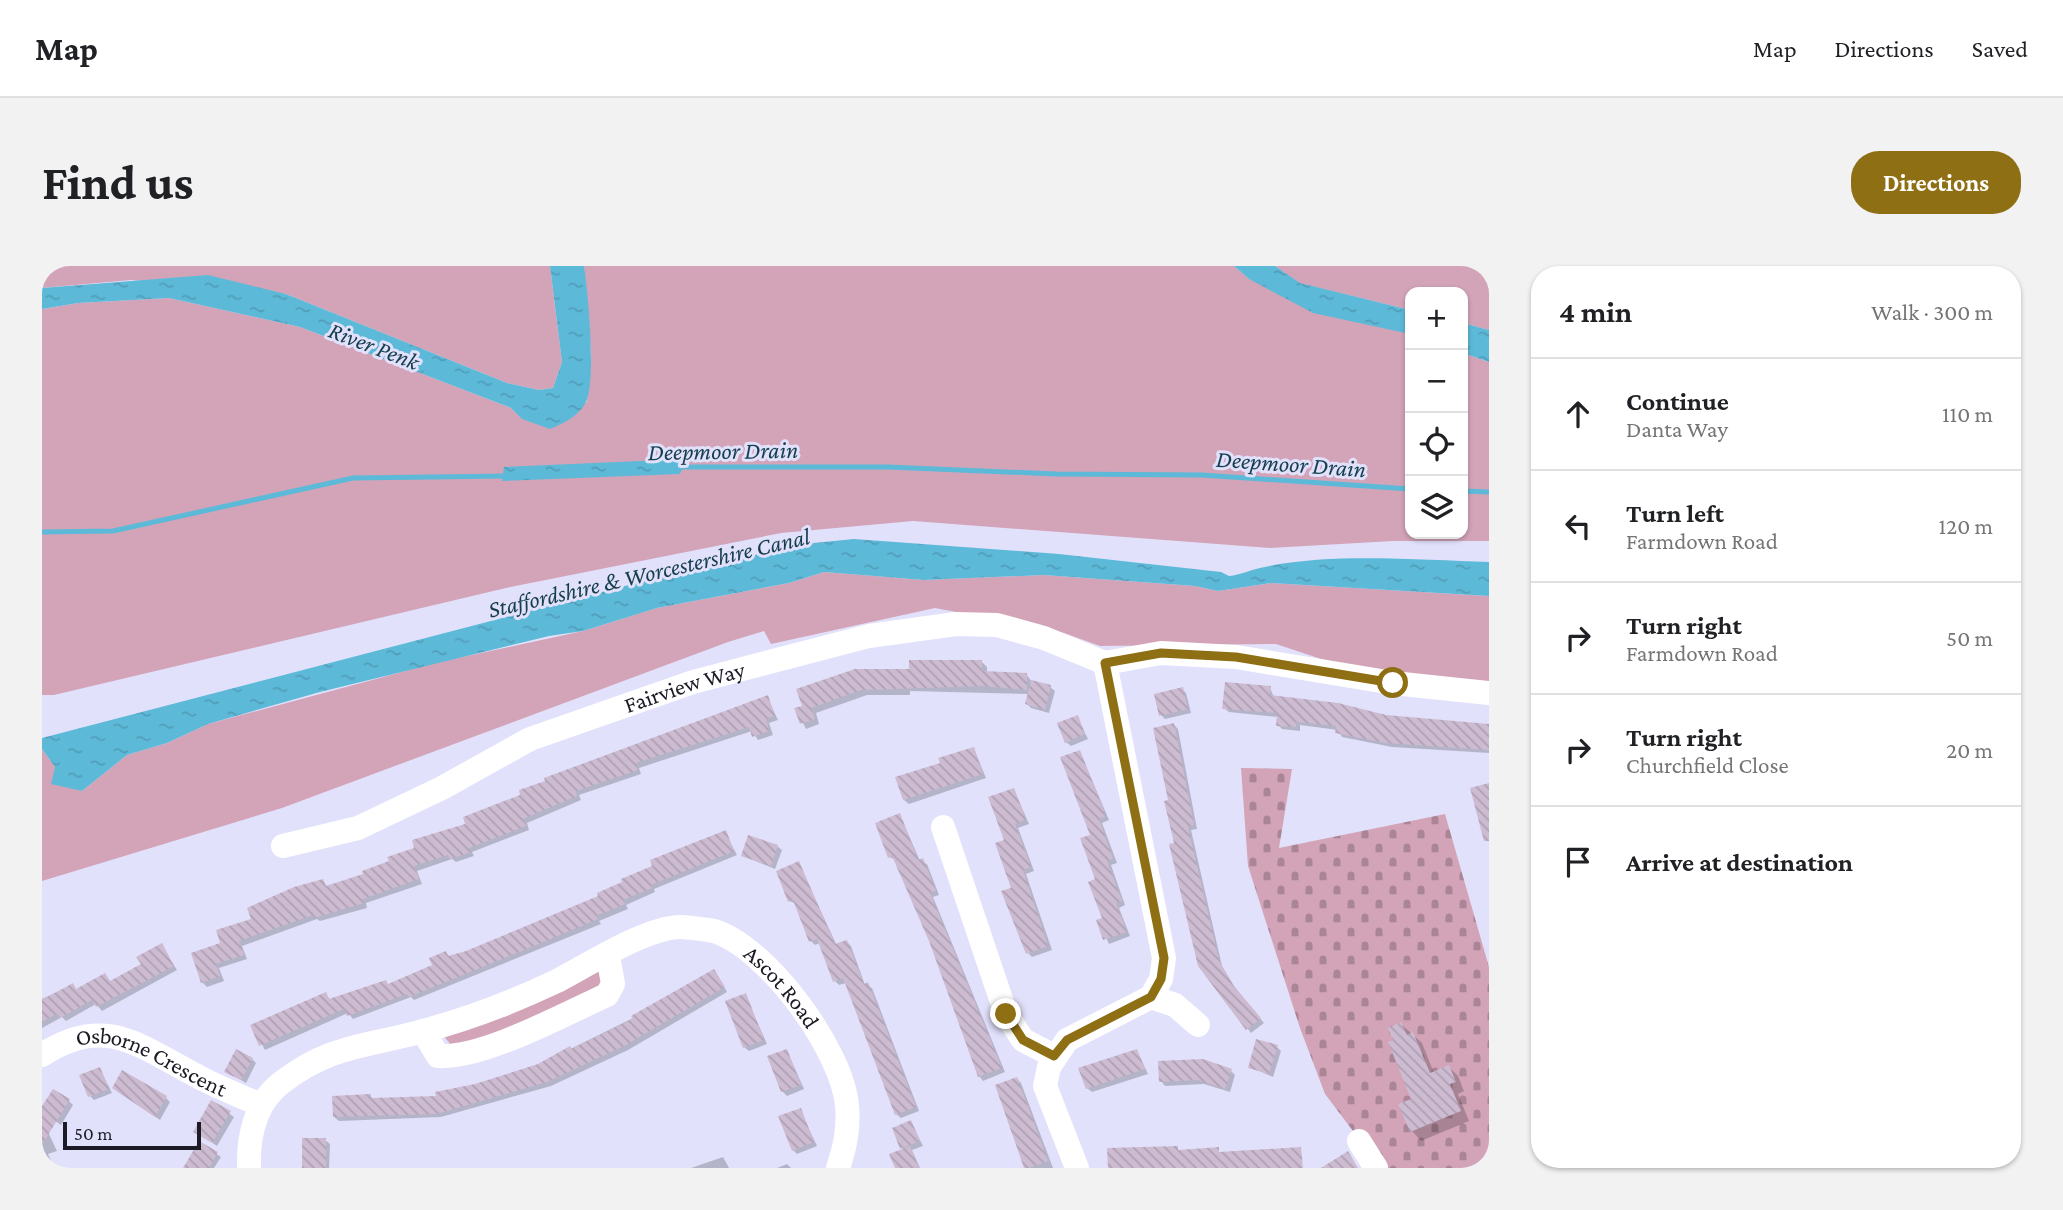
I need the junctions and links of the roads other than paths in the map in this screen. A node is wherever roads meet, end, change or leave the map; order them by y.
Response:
1 (1105, 663) junction
2 (1489, 693) edge
3 (943, 828) dead end
4 (282, 846) dead end
5 (608, 956) junction
6 (1151, 997) junction
7 (1198, 1025) dead end
8 (423, 1031) junction
9 (42, 1055) edge
10 (1054, 1056) junction
11 (261, 1105) junction
12 (1359, 1141) dead end
13 (249, 1168) edge
14 (838, 1168) edge
15 (1077, 1168) edge
16 (1376, 1168) edge

1 - 2 street
1 - 4 street, Fairview Way
1 - 6 street
3 - 10 street
5 - 8 street, Ascot Road
5 - 8 street
5 - 14 street, Ascot Road
6 - 7 street
6 - 10 street
8 - 11 street, Ascot Road
9 - 11 street, Osborne Crescent
10 - 15 street
11 - 13 street, Ascot Road
12 - 16 street

